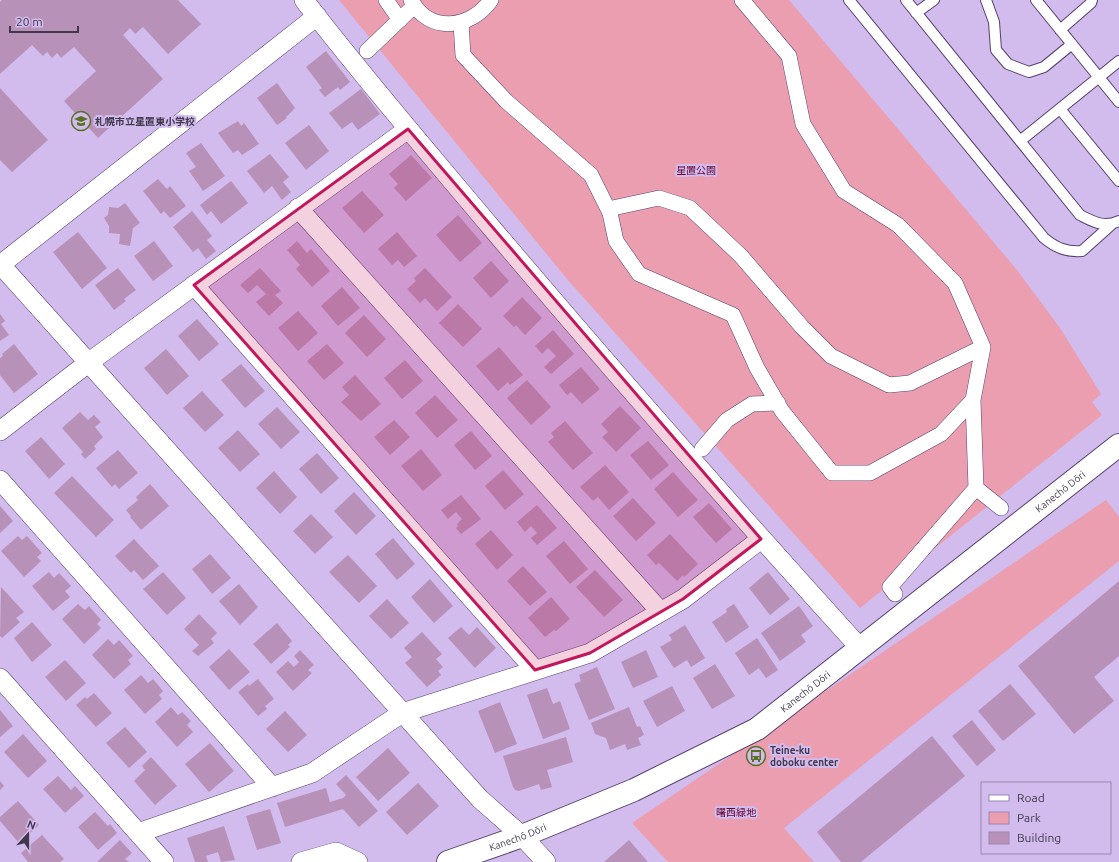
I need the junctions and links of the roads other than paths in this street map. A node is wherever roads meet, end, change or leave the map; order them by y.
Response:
1 (304, 0) edge
2 (386, 0) edge
3 (491, 0) edge
4 (742, 0) edge
5 (906, 0) edge
6 (934, 0) edge
7 (986, 0) edge
8 (1036, 0) edge
9 (1092, 0) edge
10 (851, 1) edge
11 (413, 3) edge
12 (916, 13) junction
13 (317, 16) junction
14 (400, 20) junction
15 (461, 23) junction
16 (1060, 30) junction
17 (1072, 44) junction
18 (367, 50) dead end
19 (1119, 61) edge
20 (1099, 77) junction
21 (1119, 102) edge
22 (1060, 109) junction
23 (408, 129) junction
24 (1020, 141) junction
25 (1119, 181) edge
26 (298, 208) junction
27 (608, 209) junction
28 (1115, 223) edge
29 (0, 264) edge
30 (194, 285) junction
31 (982, 347) junction
32 (88, 363) junction
33 (973, 400) junction
34 (778, 403) junction
35 (0, 431) edge
36 (1119, 445) edge
37 (702, 449) dead end
38 (0, 480) edge
39 (976, 488) junction
40 (1001, 508) dead end
41 (761, 538) junction
42 (895, 594) dead end
43 (660, 611) junction
44 (861, 649) junction
45 (535, 670) junction
46 (0, 678) edge
47 (402, 713) junction
48 (272, 787) junction
49 (138, 833) junction
50 (522, 836) junction
51 (164, 862) edge
52 (301, 862) edge
53 (358, 862) edge
54 (448, 862) edge
55 (546, 862) edge

1 - 13 street
2 - 14 street
3 - 15 street
4 - 31 street
5 - 12 lane
6 - 12 lane
7 - 17 lane
8 - 16 lane
9 - 16 lane
10 - 28 lane
11 - 14 street
11 - 15 street
12 - 24 lane
13 - 23 street
13 - 29 street
14 - 18 street
15 - 27 street
16 - 17 lane
17 - 20 lane
19 - 20 lane
20 - 21 lane
20 - 22 lane
22 - 24 lane
22 - 25 lane
23 - 26 street
23 - 41 street
24 - 28 lane
26 - 30 street
26 - 43 street
27 - 31 street
27 - 34 street
29 - 32 street
30 - 32 street
30 - 45 street
31 - 33 street
32 - 35 street
32 - 47 street
33 - 34 street
33 - 39 street
34 - 37 street
36 - 44 street, Kanechō Dōri
38 - 48 street
39 - 40 street
39 - 42 street
41 - 43 street
41 - 44 street
43 - 45 street
44 - 50 street, Kanechō Dōri
45 - 47 street
46 - 49 street
47 - 48 street
47 - 50 street
48 - 49 street
49 - 51 street
50 - 54 street, Kanechō Dōri
50 - 55 street
52 - 53 street

